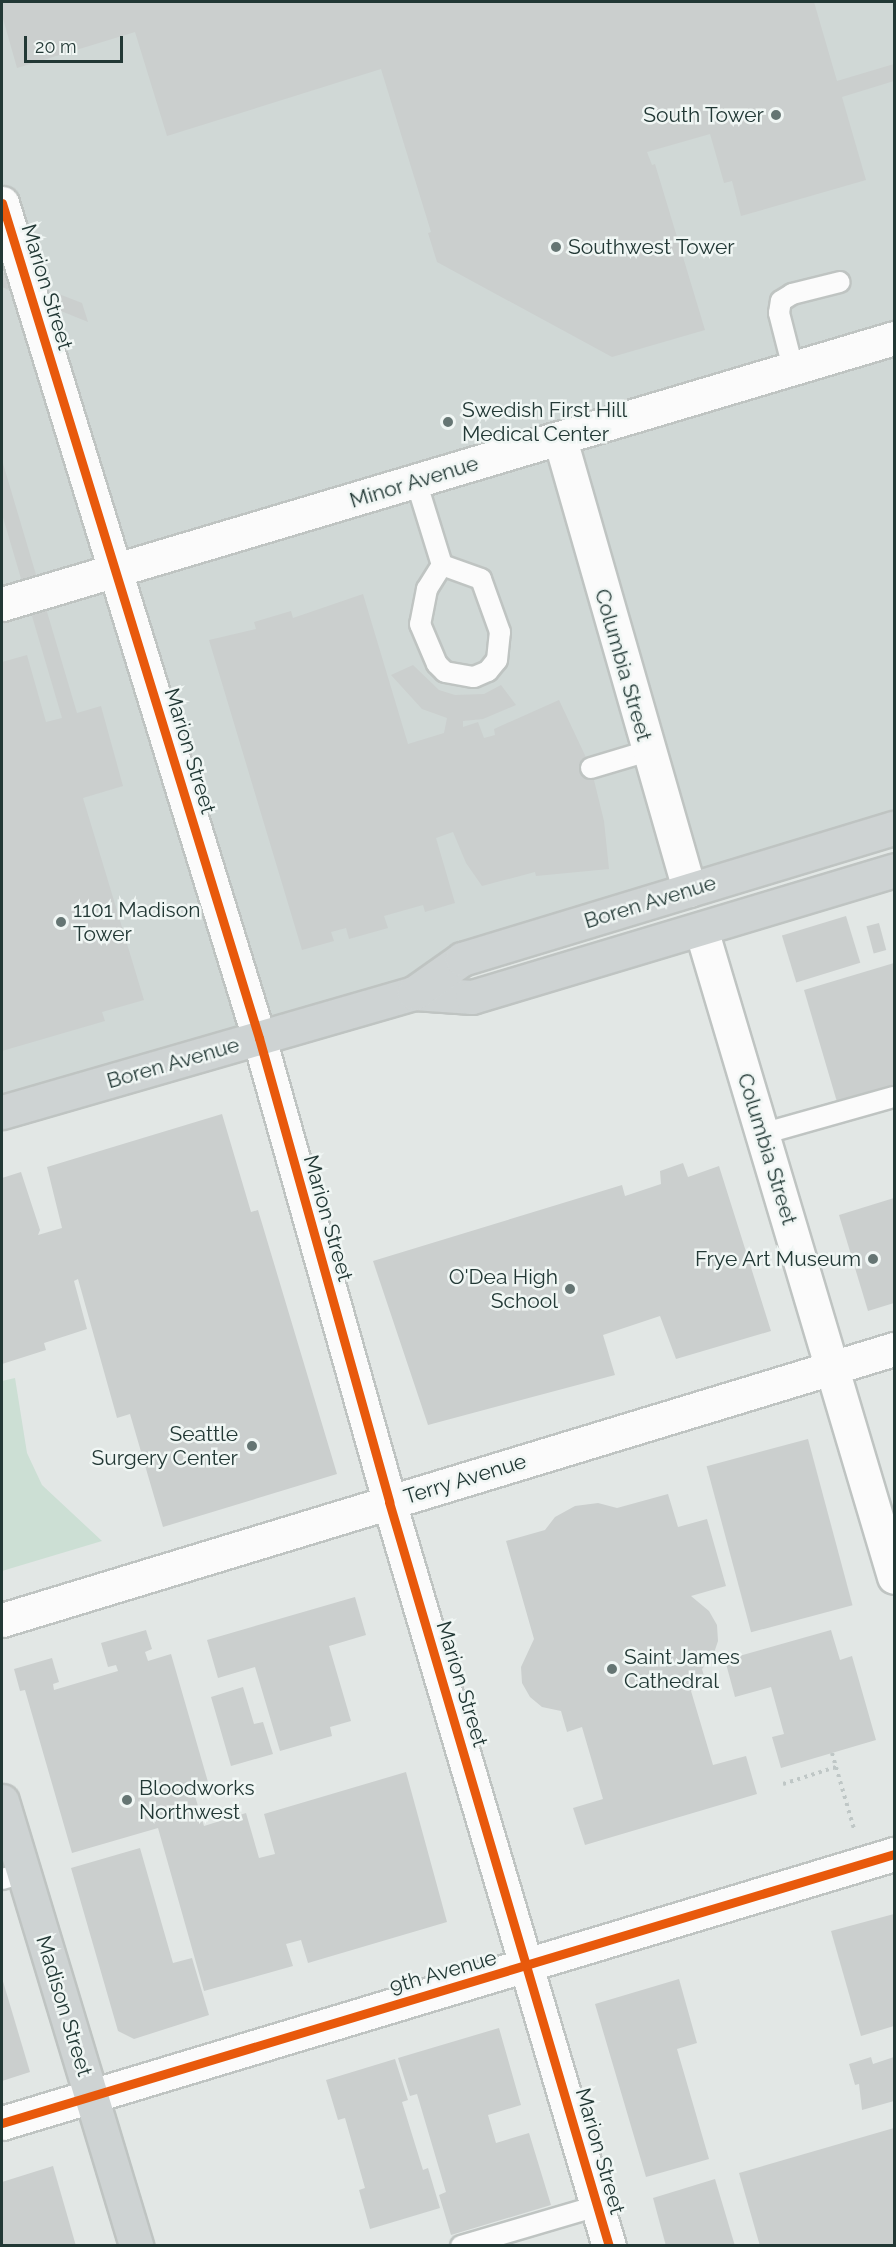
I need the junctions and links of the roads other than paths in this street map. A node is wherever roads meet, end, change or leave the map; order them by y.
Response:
1 (2, 203) edge
2 (840, 282) dead end
3 (894, 338) edge
4 (793, 368) junction
5 (560, 439) junction
6 (416, 481) junction
7 (442, 565) junction
8 (116, 571) junction
9 (2, 604) edge
10 (648, 751) junction
11 (591, 768) dead end
12 (894, 828) edge
13 (894, 870) edge
14 (689, 890) junction
15 (701, 928) junction
16 (414, 993) junction
17 (259, 1038) junction
18 (894, 1096) edge
19 (2, 1112) edge
20 (762, 1134) junction
21 (894, 1348) edge
22 (832, 1367) junction
23 (389, 1502) junction
24 (894, 1577) edge
25 (2, 1620) edge
26 (2, 1801) edge
27 (894, 1854) edge
28 (13, 1876) edge
29 (528, 1966) junction
30 (91, 2096) junction
31 (2, 2123) edge
32 (597, 2206) junction
33 (136, 2246) edge
34 (461, 2246) edge
35 (609, 2246) edge

1 - 8 street, Marion Street
2 - 4 lane
3 - 4 street, Minor Avenue
4 - 5 street, Minor Avenue
5 - 6 street, Minor Avenue
5 - 10 street, Columbia Street
6 - 7 lane
6 - 8 street, Minor Avenue
7 - 7 lane
8 - 9 street, Minor Avenue
8 - 17 street, Marion Street
10 - 11 lane
10 - 14 street, Columbia Street
12 - 14 main road, Boren Avenue
13 - 15 main road, Boren Avenue
14 - 16 main road, Boren Avenue
15 - 16 main road, Boren Avenue
15 - 20 street, Columbia Street
16 - 17 main road, Boren Avenue
17 - 19 main road, Boren Avenue
17 - 23 street, Marion Street
18 - 20 lane
20 - 22 street, Columbia Street
21 - 22 street, Terry Avenue
22 - 23 street, Terry Avenue
22 - 24 street, Columbia Street
23 - 25 street, Terry Avenue
23 - 29 street, Marion Street
26 - 28 main road, Madison Street
27 - 29 street, 9th Avenue
28 - 30 main road, Madison Street
29 - 30 street, 9th Avenue
29 - 32 street, Marion Street
30 - 31 street, 9th Avenue
30 - 33 main road, Madison Street
32 - 34 lane
32 - 35 street, Marion Street

